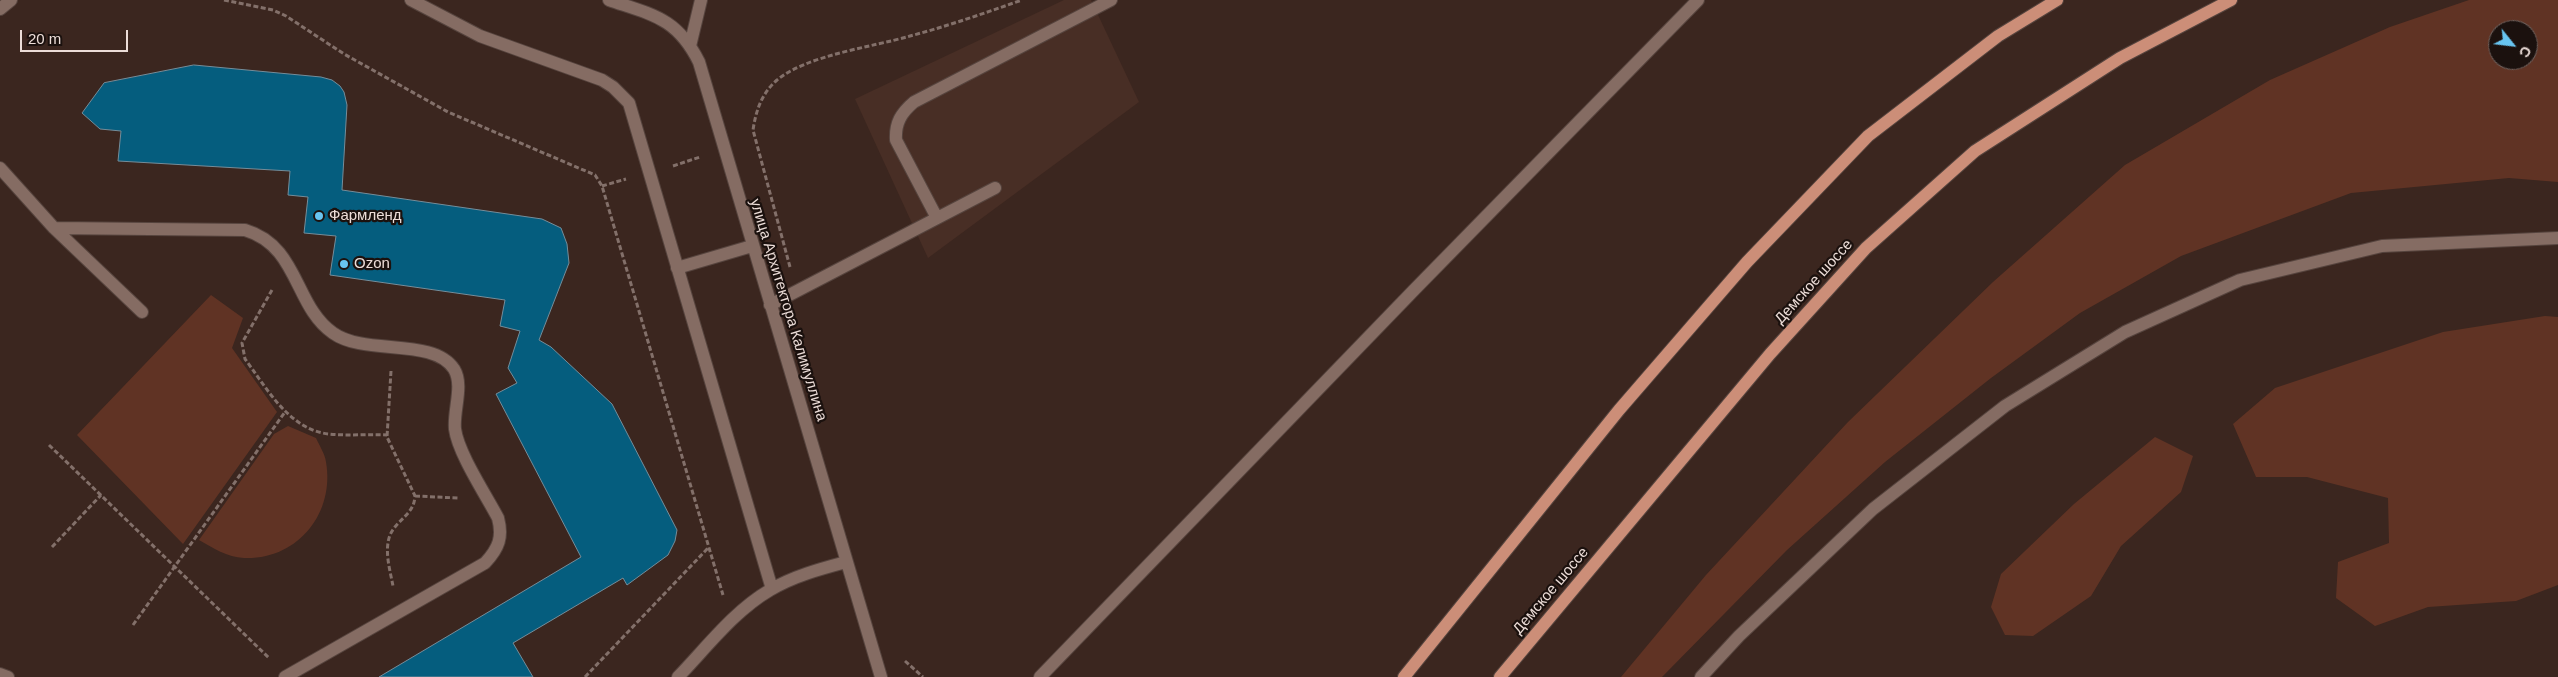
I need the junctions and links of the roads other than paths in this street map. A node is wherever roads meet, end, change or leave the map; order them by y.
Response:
1 (12, 0) edge
2 (411, 0) edge
3 (609, 0) edge
4 (701, 0) edge
5 (1111, 0) edge
6 (1698, 0) edge
7 (2058, 0) edge
8 (2231, 0) edge
9 (0, 8) edge
10 (690, 46) junction
11 (0, 168) edge
12 (995, 188) dead end
13 (937, 218) junction
14 (54, 228) junction
15 (2558, 238) edge
16 (752, 246) junction
17 (677, 268) junction
18 (770, 305) junction
19 (142, 312) dead end
20 (846, 562) junction
21 (772, 589) junction
22 (0, 674) edge
23 (287, 676) edge
24 (8, 677) edge
25 (678, 677) edge
26 (880, 677) edge
27 (1040, 677) edge
28 (1404, 677) edge
29 (1500, 677) edge
30 (1701, 677) edge

1 - 9 street
2 - 17 street
3 - 10 street, улица Архитектора Калимуллина
4 - 10 street
5 - 13 street
6 - 27 street
7 - 28 main road
8 - 29 main road, Демское шоссе
10 - 16 street, улица Архитектора Калимуллина
11 - 14 street
12 - 13 street
13 - 18 street
14 - 19 street
14 - 23 street
15 - 30 street
16 - 17 street
16 - 18 street, улица Архитектора Калимуллина
17 - 21 street
18 - 20 street, улица Архитектора Калимуллина
20 - 21 street
20 - 26 street, улица Архитектора Калимуллина
21 - 25 street
22 - 24 street

